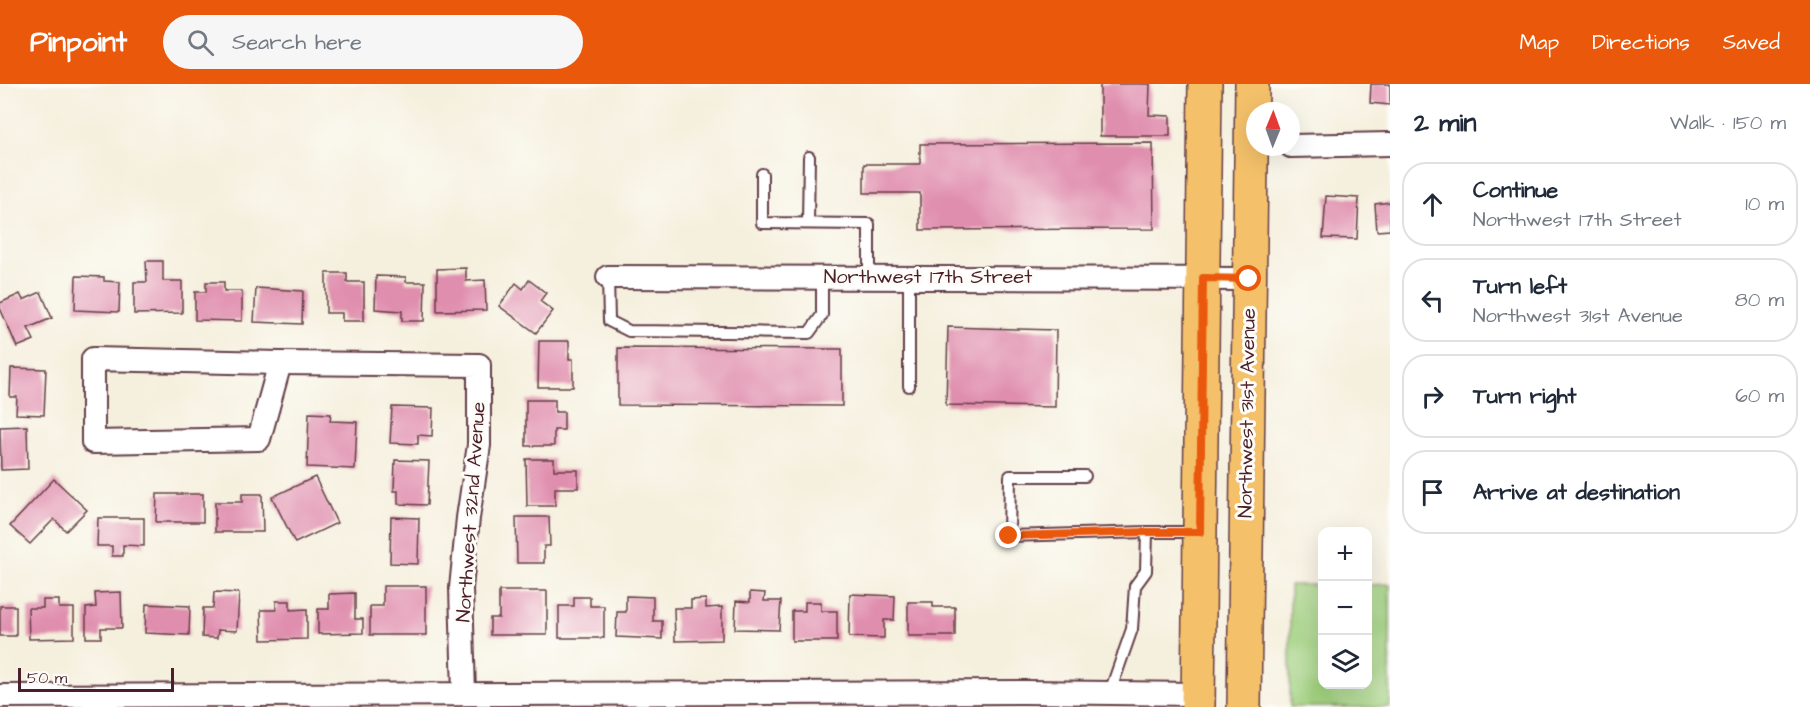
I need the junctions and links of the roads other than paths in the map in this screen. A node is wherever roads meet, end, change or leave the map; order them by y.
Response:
1 (1206, 84) edge
2 (1252, 84) edge
3 (1252, 102) edge
4 (1390, 144) edge
5 (1300, 146) edge
6 (1253, 156) edge
7 (809, 157) dead end
8 (762, 174) dead end
9 (808, 223) junction
10 (608, 277) joint
11 (822, 277) junction
12 (869, 278) junction
13 (909, 278) junction
14 (1203, 278) junction
15 (1249, 279) junction
16 (280, 363) junction
17 (909, 386) dead end
18 (1085, 476) dead end
19 (1147, 532) junction
20 (1200, 532) junction
21 (1110, 692) junction
22 (464, 694) junction
23 (0, 696) edge
24 (607, 700) edge
25 (842, 700) edge
26 (1205, 703) edge
27 (1244, 707) edge

1 - 14 main road
2 - 3 main road, Northwest 31st Avenue
4 - 5 street
6 - 15 main road, Northwest 31st Avenue
7 - 9 lane
8 - 9 lane
9 - 12 lane
10 - 11 street, Northwest 17th Street
10 - 11 lane
11 - 12 street, Northwest 17th Street
12 - 13 street, Northwest 17th Street
13 - 14 street, Northwest 17th Street
13 - 17 lane
14 - 15 street, Northwest 17th Street
14 - 20 main road
15 - 27 main road, Northwest 31st Avenue
16 - 16 street
16 - 22 street, Northwest 32nd Avenue
18 - 19 lane
19 - 20 lane
19 - 21 lane
20 - 26 main road
21 - 25 street
21 - 26 street
22 - 23 street
22 - 24 street
24 - 25 street

